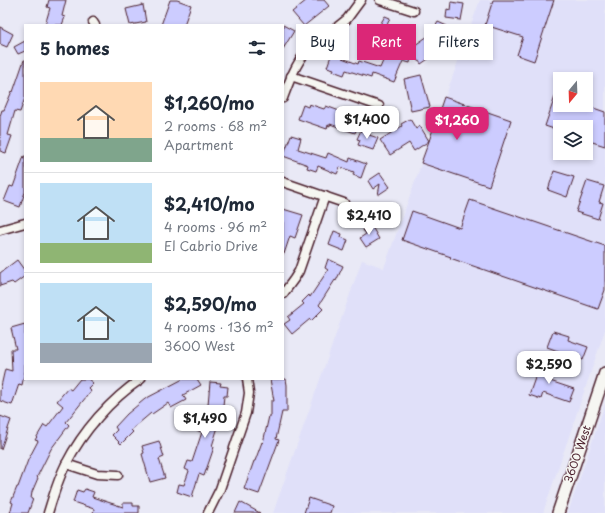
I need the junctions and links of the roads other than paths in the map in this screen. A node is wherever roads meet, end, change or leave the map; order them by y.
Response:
1 (360, 0) edge
2 (380, 0) edge
3 (414, 11) dead end
4 (291, 76) junction
5 (284, 95) edge
6 (379, 106) dead end
7 (284, 182) edge
8 (325, 196) junction
9 (344, 203) dead end
10 (24, 222) edge
11 (0, 230) edge
12 (284, 293) edge
13 (605, 373) edge
14 (140, 380) edge
15 (247, 380) edge
16 (66, 464) junction
17 (118, 475) dead end
18 (48, 513) edge
19 (208, 513) edge
20 (558, 513) edge

1 - 4 street
2 - 3 street
4 - 5 street
4 - 6 street
7 - 8 street
8 - 9 street
8 - 12 street
10 - 11 street
13 - 20 street, 3600 West
14 - 16 street
15 - 19 street
16 - 17 street
16 - 18 street

